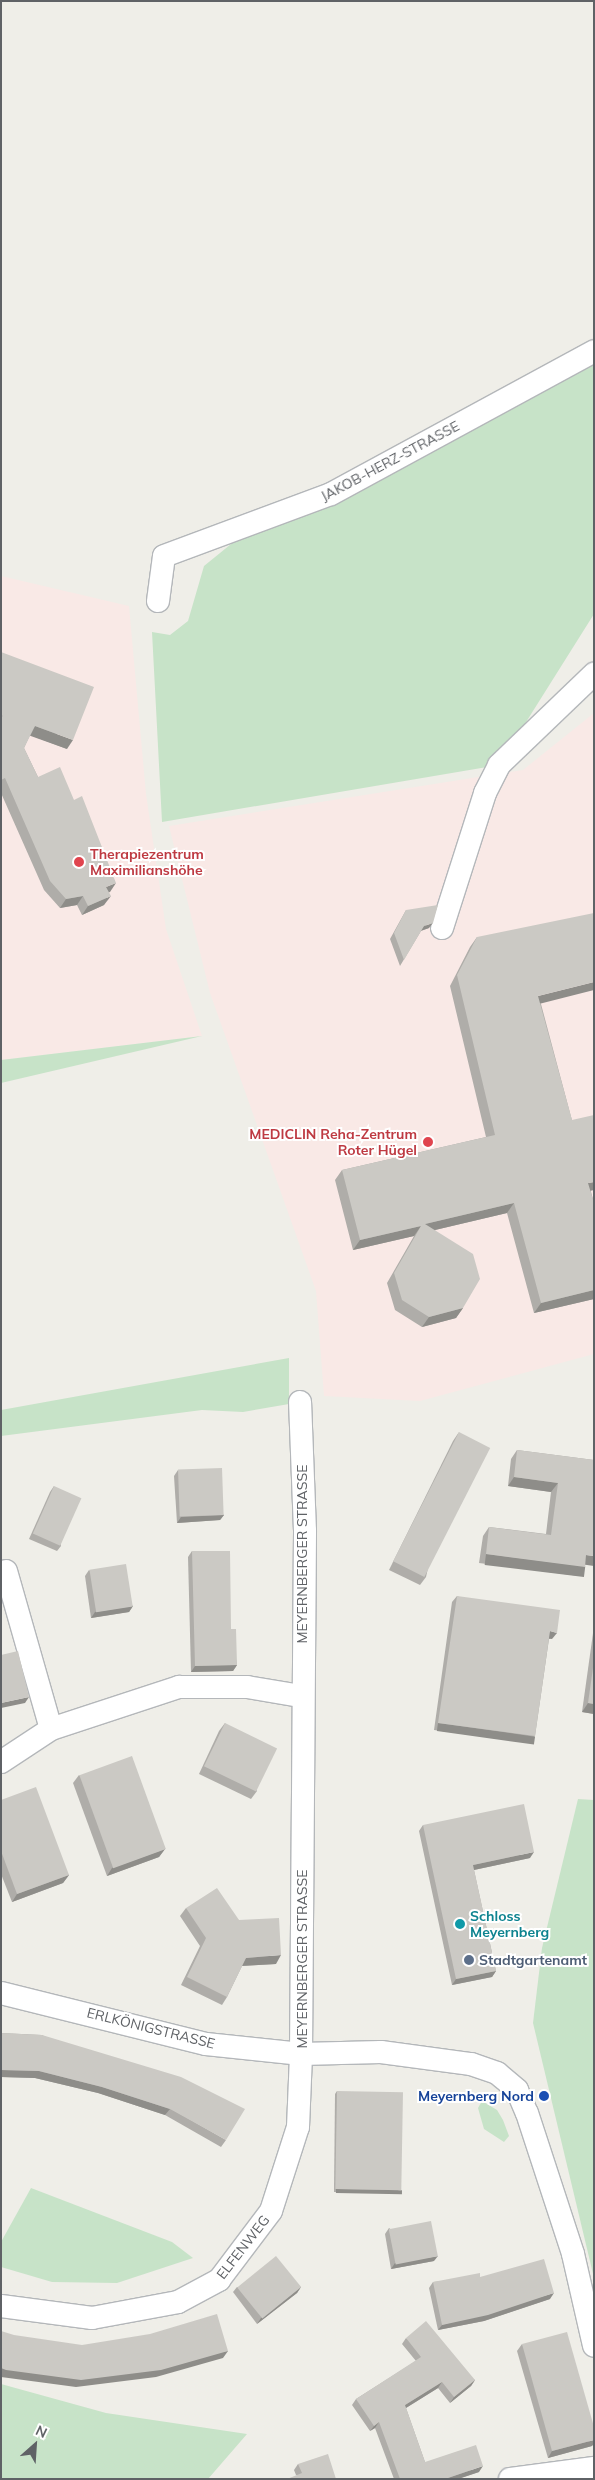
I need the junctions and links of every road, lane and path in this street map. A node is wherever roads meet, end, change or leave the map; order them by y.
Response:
1 (594, 352) edge
2 (158, 601) dead end
3 (594, 674) edge
4 (442, 928) dead end
5 (300, 1402) dead end
6 (6, 1571) dead end
7 (301, 1696) junction
8 (51, 1729) junction
9 (1, 1762) edge
10 (1, 1993) edge
11 (301, 2054) junction
12 (1, 2306) edge
13 (594, 2346) edge
14 (594, 2468) edge
15 (510, 2479) edge

1 - 2 street, JAKOB-HERZ-STRASSE
3 - 4 street
5 - 7 street, MEYERNBERGER STRASSE
6 - 8 street
7 - 8 street
7 - 11 street, MEYERNBERGER STRASSE
8 - 9 street
10 - 11 street, ERLKÖNIGSTRASSE
11 - 12 street, ELFENWEG
11 - 13 street, MEYERNBERGER STRASSE
14 - 15 street

